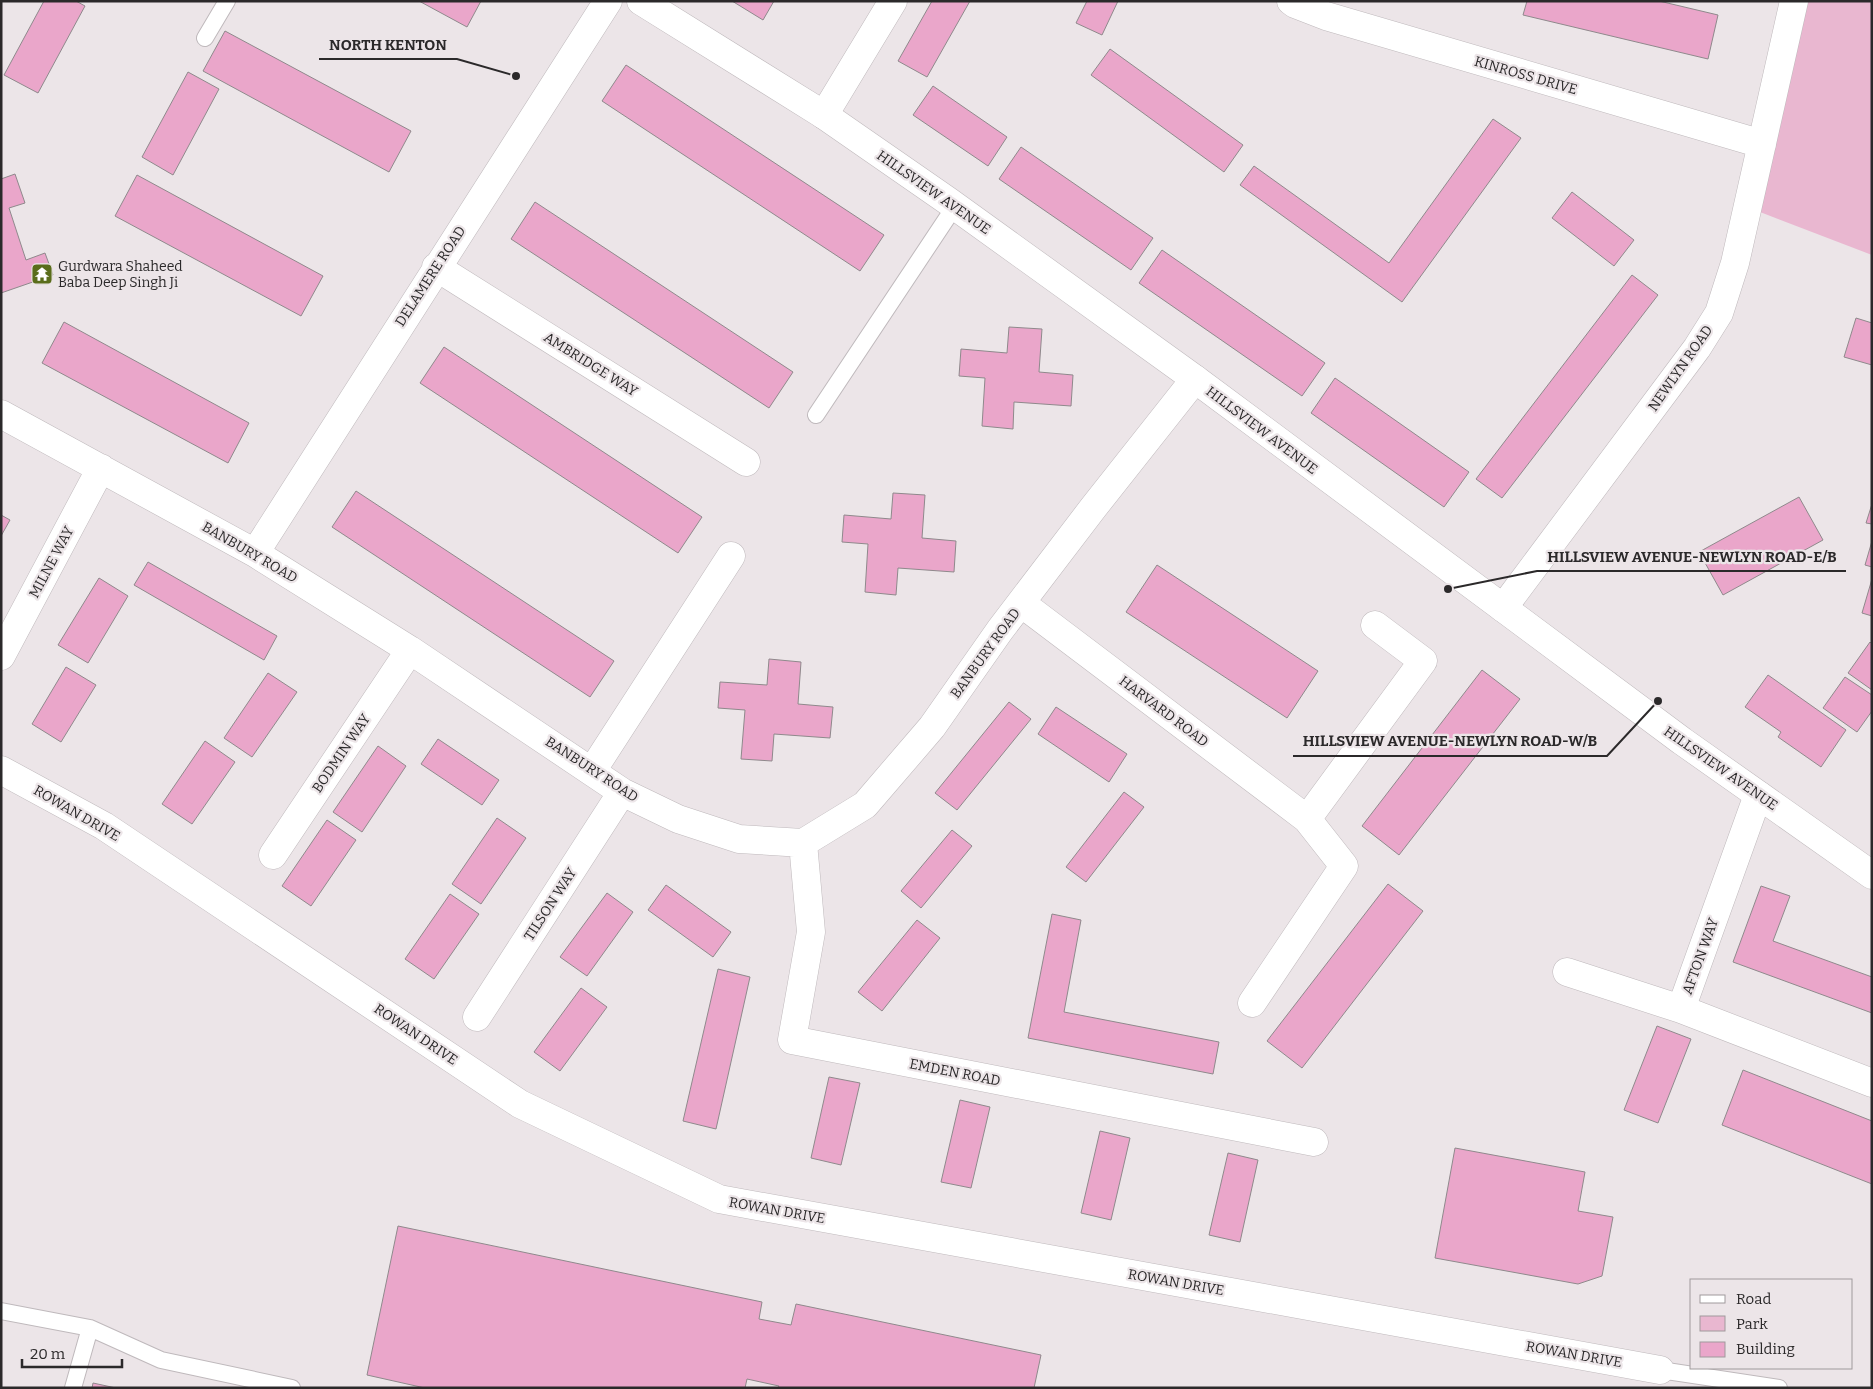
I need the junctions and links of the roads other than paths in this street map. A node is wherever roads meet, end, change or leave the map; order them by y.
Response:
1 (227, 1) edge
2 (608, 1) edge
3 (641, 1) edge
4 (893, 1) edge
5 (1291, 1) edge
6 (1794, 1) edge
7 (205, 38) dead end
8 (824, 115) junction
9 (1762, 144) junction
10 (955, 206) junction
11 (436, 267) junction
12 (1195, 380) junction
13 (1, 414) edge
14 (816, 415) dead end
15 (746, 462) dead end
16 (101, 468) junction
17 (255, 553) junction
18 (731, 556) dead end
19 (1021, 603) junction
20 (1503, 608) junction
21 (1375, 625) dead end
22 (410, 650) junction
23 (1, 656) edge
24 (1, 770) edge
25 (592, 771) junction
26 (622, 792) junction
27 (1758, 795) junction
28 (1306, 819) junction
29 (803, 843) junction
30 (273, 855) dead end
31 (1872, 875) edge
32 (1567, 972) dead end
33 (1252, 1003) dead end
34 (1681, 1009) junction
35 (477, 1017) dead end
36 (1872, 1083) edge
37 (1314, 1142) dead end
38 (1, 1311) edge
39 (90, 1328) junction
40 (1660, 1370) joint
41 (1770, 1387) edge
42 (74, 1388) edge
43 (292, 1388) edge

1 - 7 lane
2 - 11 street, DELAMERE ROAD
3 - 8 street, HILLSVIEW AVENUE
4 - 8 street
5 - 9 street, KINROSS DRIVE
6 - 9 street, NEWLYN ROAD
8 - 10 street, HILLSVIEW AVENUE
9 - 20 street, NEWLYN ROAD
10 - 12 street, HILLSVIEW AVENUE
10 - 14 lane
11 - 15 street, AMBRIDGE WAY
11 - 17 street, DELAMERE ROAD
12 - 19 street, BANBURY ROAD
12 - 20 street, HILLSVIEW AVENUE
13 - 16 street, BANBURY ROAD
16 - 17 street, BANBURY ROAD
16 - 23 street, MILNE WAY
17 - 22 street, BANBURY ROAD
18 - 25 street
19 - 28 street, HARVARD ROAD
19 - 29 street, BANBURY ROAD
20 - 27 street, HILLSVIEW AVENUE
21 - 28 street
22 - 25 street, BANBURY ROAD
22 - 30 street, BODMIN WAY
24 - 40 street, ROWAN DRIVE
25 - 26 street, BANBURY ROAD
26 - 29 street, BANBURY ROAD
26 - 35 street, TILSON WAY
27 - 31 street, HILLSVIEW AVENUE
27 - 34 street, AFTON WAY
28 - 33 street, HARVARD ROAD
29 - 37 street, EMDEN ROAD
32 - 34 street
34 - 36 street, AFTON WAY
38 - 39 lane
39 - 42 lane
39 - 43 lane
40 - 41 lane

